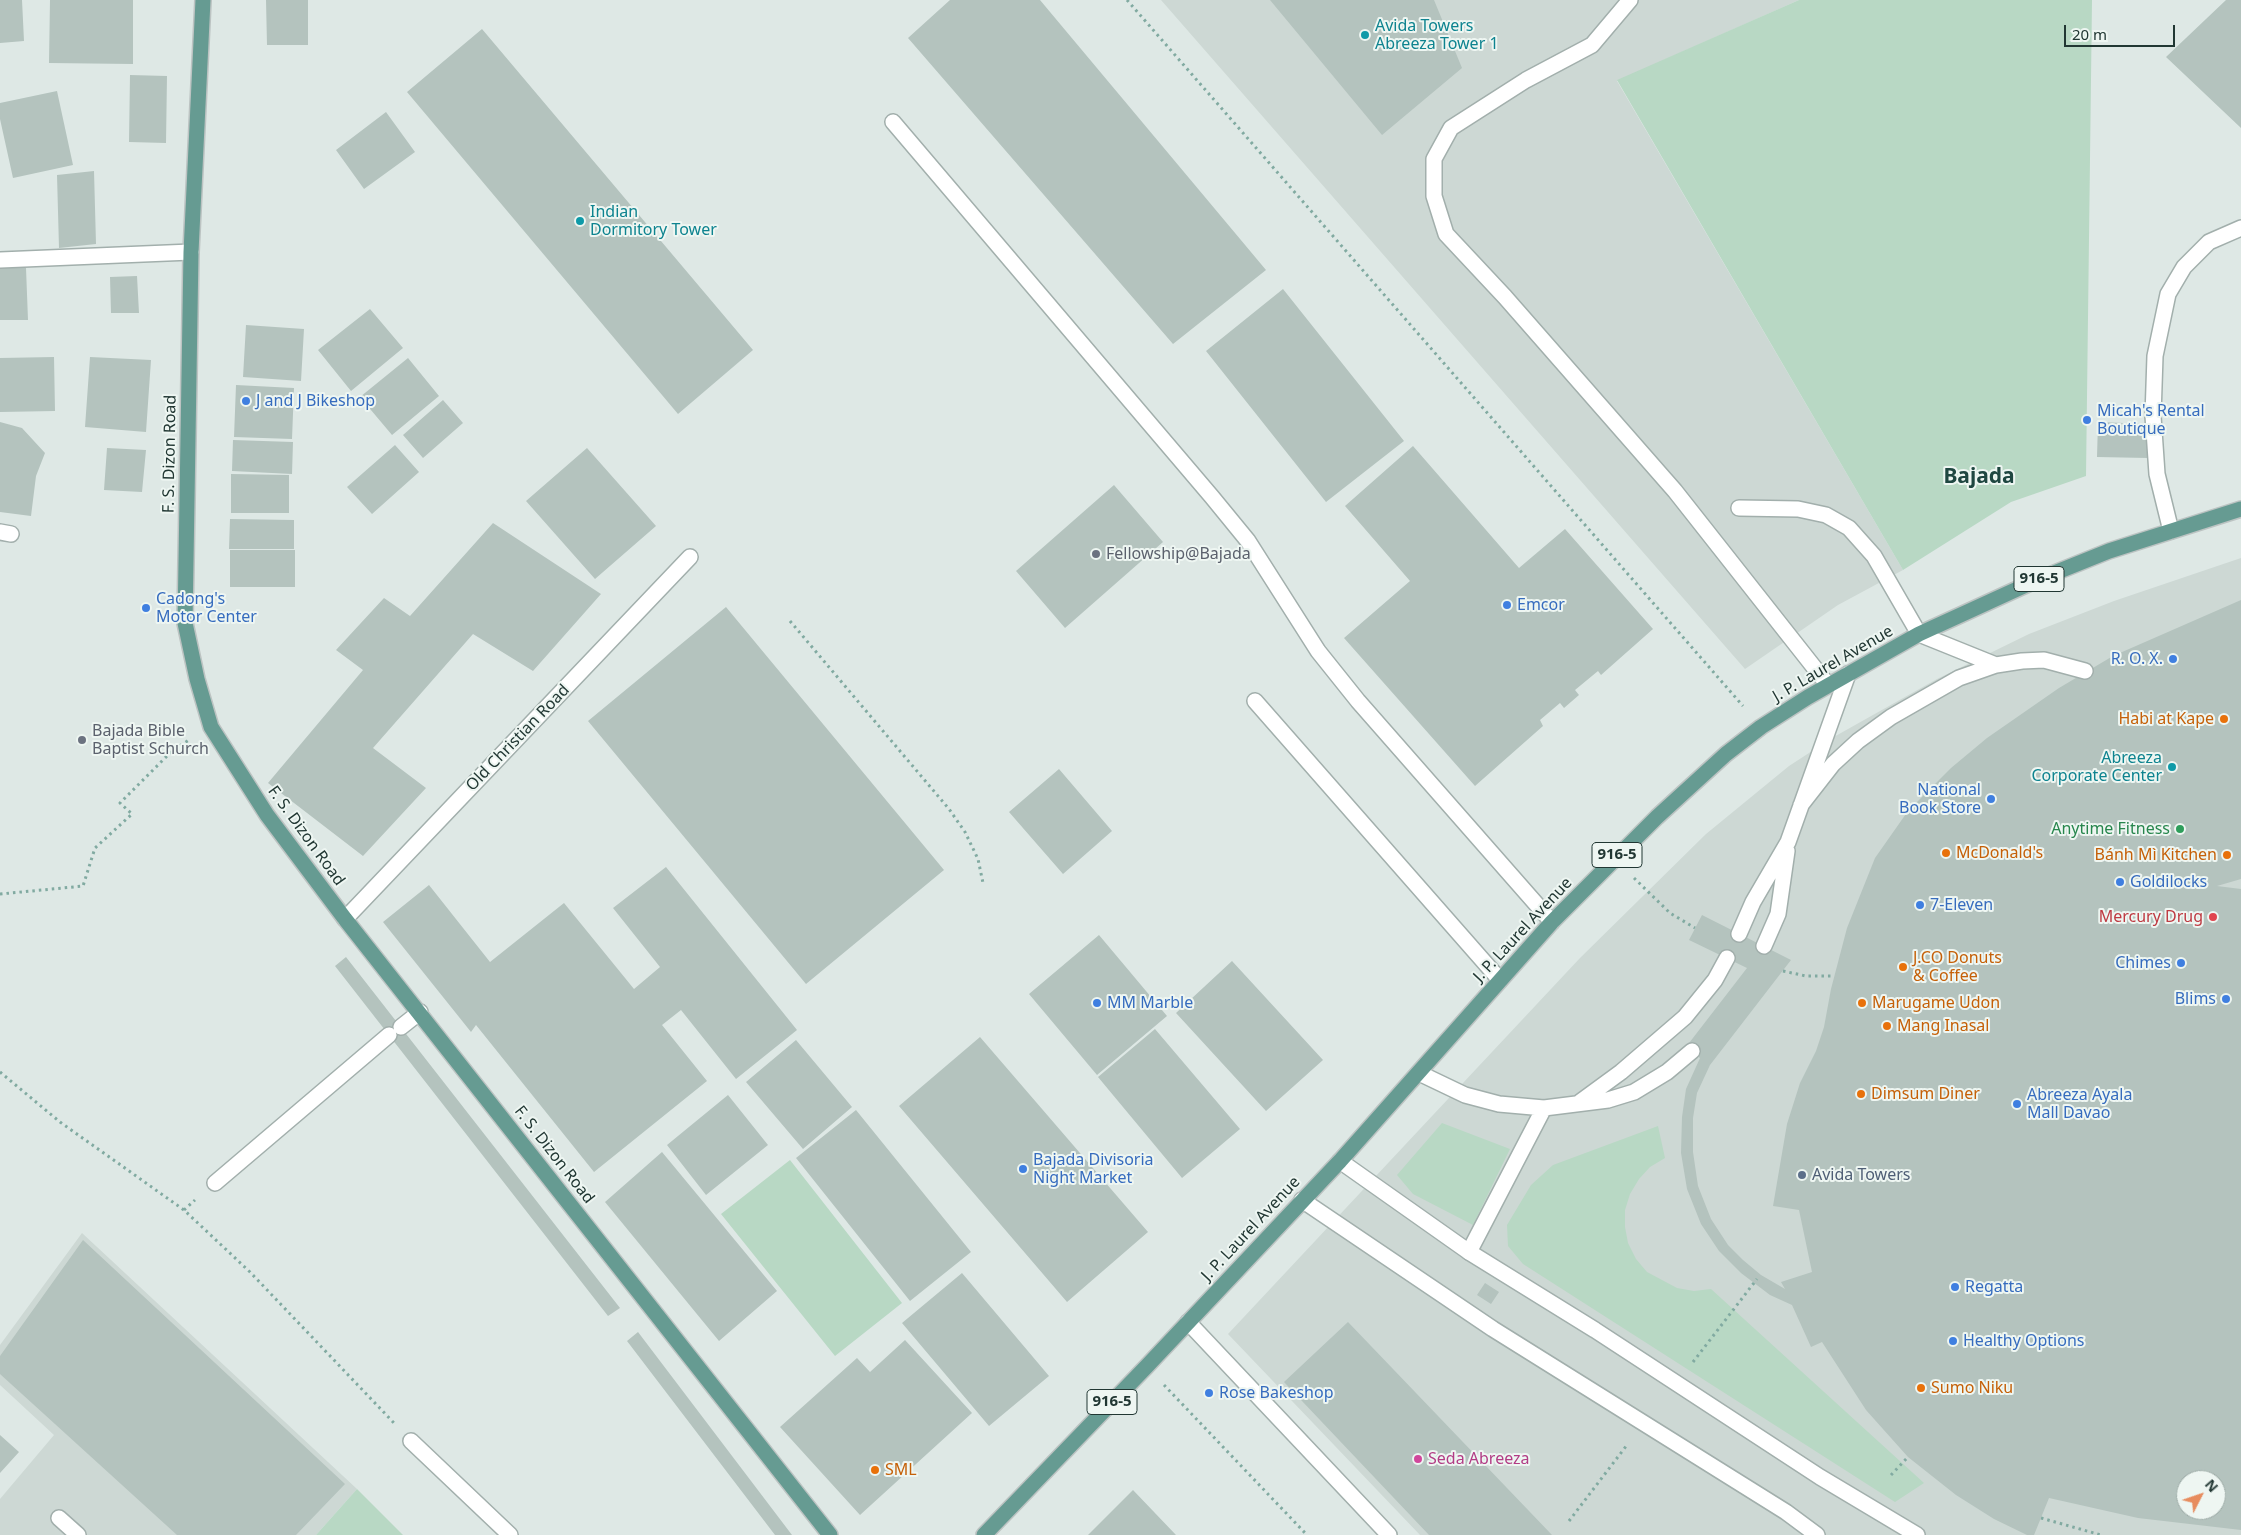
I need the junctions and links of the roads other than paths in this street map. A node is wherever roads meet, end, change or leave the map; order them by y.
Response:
1 (203, 0) edge
2 (1630, 0) edge
3 (893, 122) dead end
4 (2241, 228) edge
5 (191, 252) junction
6 (0, 260) edge
7 (1739, 508) dead end
8 (2241, 509) edge
9 (2171, 531) junction
10 (690, 557) dead end
11 (1919, 634) junction
12 (1996, 665) junction
13 (2085, 671) dead end
14 (1848, 674) junction
15 (1828, 685) junction
16 (1255, 701) dead end
17 (1801, 805) junction
18 (1788, 842) junction
19 (345, 919) junction
20 (1552, 922) junction
21 (1739, 934) dead end
22 (1764, 946) dead end
23 (1727, 958) dead end
24 (1500, 980) junction
25 (420, 1012) junction
26 (1692, 1051) dead end
27 (1418, 1073) junction
28 (1577, 1104) junction
29 (1544, 1108) junction
30 (1340, 1161) junction
31 (216, 1183) dead end
32 (1302, 1200) junction
33 (1469, 1252) junction
34 (1188, 1322) junction
35 (411, 1441) road end
36 (59, 1518) dead end
37 (78, 1535) edge
38 (510, 1535) edge
39 (830, 1535) edge
40 (984, 1535) edge
41 (1389, 1535) edge
42 (1817, 1535) edge
43 (1917, 1535) edge

1 - 5 main road, F. S. Dizon Road
2 - 15 street
3 - 20 street
4 - 9 street
5 - 6 street
5 - 19 main road, F. S. Dizon Road
7 - 11 street
8 - 9 main road, J. P. Laurel Avenue / 916-5
9 - 11 main road, J. P. Laurel Avenue / 916-5
10 - 19 street, Old Christian Road
11 - 12 street
11 - 14 main road, J. P. Laurel Avenue / 916-5
12 - 13 street
12 - 17 street
14 - 15 main road, J. P. Laurel Avenue / 916-5
14 - 17 street
15 - 20 main road, J. P. Laurel Avenue / 916-5
16 - 24 street
17 - 18 street
18 - 21 street
18 - 22 street
19 - 25 main road, F. S. Dizon Road
20 - 24 main road, J. P. Laurel Avenue / 916-5
23 - 28 street
24 - 27 main road, J. P. Laurel Avenue / 916-5
25 - 31 street
25 - 39 main road, F. S. Dizon Road
26 - 28 street
27 - 29 street
27 - 30 main road, J. P. Laurel Avenue / 916-5
28 - 29 street
29 - 33 street
30 - 32 main road, J. P. Laurel Avenue / 916-5
30 - 33 street
32 - 34 main road, J. P. Laurel Avenue / 916-5
32 - 42 street
33 - 43 street
34 - 40 main road, J. P. Laurel Avenue / 916-5
34 - 41 street
35 - 38 street
36 - 37 street

